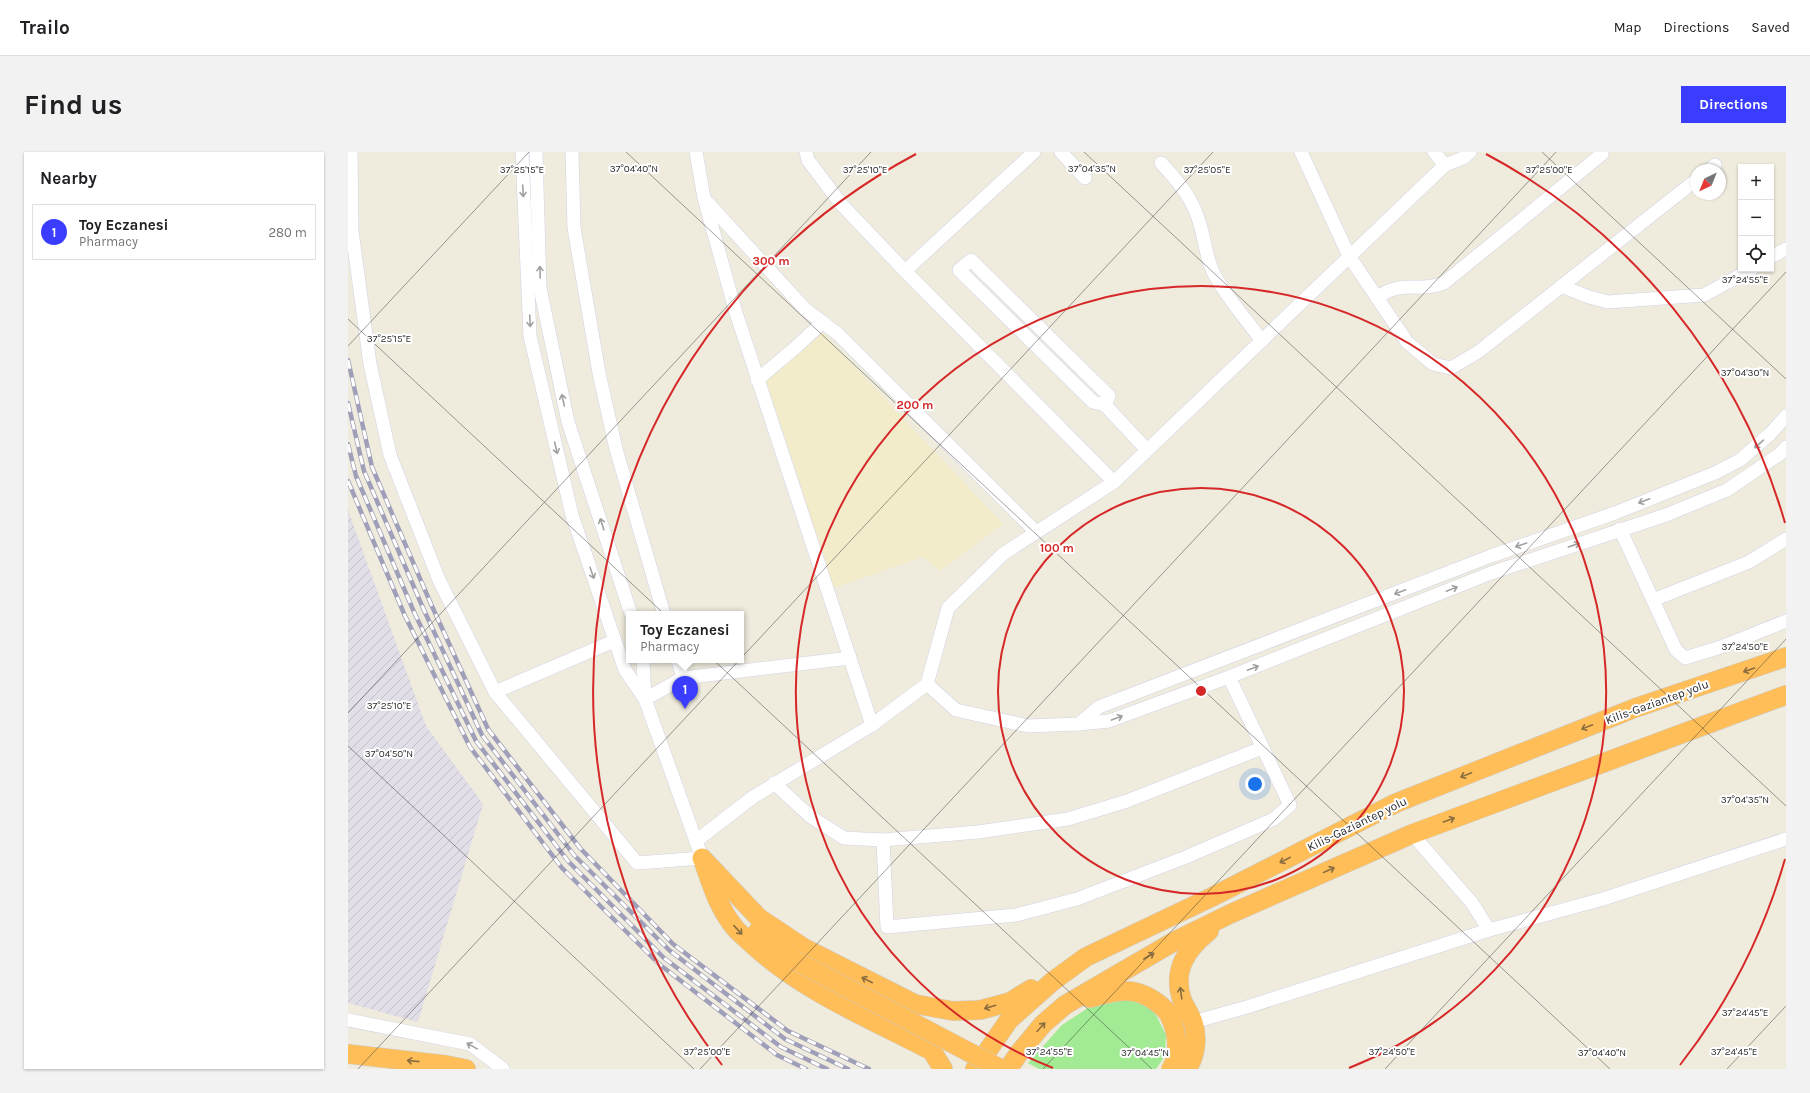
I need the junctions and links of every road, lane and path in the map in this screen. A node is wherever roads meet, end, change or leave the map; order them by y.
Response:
1 (352, 152) edge
2 (522, 152) edge
3 (536, 152) edge
4 (572, 152) edge
5 (696, 152) edge
6 (806, 152) edge
7 (1034, 152) edge
8 (1061, 152) edge
9 (1301, 152) edge
10 (1434, 152) edge
11 (1451, 152) edge
12 (1470, 152) edge
13 (1602, 154) dead end
14 (1161, 163) dead end
15 (1445, 165) junction
16 (1085, 178) dead end
17 (1690, 185) edge
18 (704, 198) junction
19 (1786, 249) edge
20 (1774, 255) edge
21 (1349, 256) junction
22 (905, 271) junction
23 (1747, 272) edge
24 (1561, 286) junction
25 (1377, 298) junction
26 (823, 322) junction
27 (1262, 341) junction
28 (757, 380) junction
29 (1105, 405) junction
30 (1786, 416) edge
31 (1786, 447) edge
32 (1147, 450) junction
33 (1114, 482) junction
34 (1620, 529) junction
35 (1036, 532) junction
36 (1786, 539) edge
37 (1653, 600) junction
38 (630, 611) edge
39 (663, 611) edge
40 (1786, 620) edge
41 (614, 641) junction
42 (1786, 657) edge
43 (850, 658) junction
44 (643, 663) edge
45 (679, 663) edge
46 (1228, 677) junction
47 (683, 678) junction
48 (927, 684) junction
49 (495, 692) junction
50 (1786, 694) edge
51 (645, 700) junction
52 (1079, 724) junction
53 (872, 725) junction
54 (1262, 748) junction
55 (774, 783) junction
56 (1412, 834) junction
57 (1786, 839) edge
58 (883, 840) junction
59 (699, 849) junction
60 (1230, 914) junction
61 (1489, 930) junction
62 (1086, 957) junction
63 (1066, 1005) junction
64 (855, 1011) junction
65 (348, 1020) edge
66 (1193, 1022) junction
67 (348, 1055) edge
68 (392, 1069) edge
69 (466, 1069) edge
70 (503, 1069) edge
71 (930, 1069) edge
72 (943, 1069) edge
73 (975, 1069) edge
74 (1001, 1069) edge
75 (1008, 1069) edge
76 (1171, 1069) edge
77 (1187, 1069) edge

1 - 49 street
2 -> 41 street
38 -> 3 street
4 - 39 street
5 - 18 street
6 - 22 street
7 - 22 street
8 - 16 street
9 - 21 street
10 - 15 street
11 - 15 street
12 - 15 street
13 - 25 street
14 - 27 street
15 - 21 street
17 - 24 street
18 - 26 street
18 - 28 street
19 - 20 street
21 - 25 street
21 - 27 street
22 - 33 street
23 - 24 street
24 - 25 street
26 - 28 street
26 - 35 street
27 - 32 street
28 - 43 street
29 - 29 street
29 - 32 street
30 -> 52 street
31 - 34 street
32 - 33 street
33 - 35 street
34 - 37 street
46 -> 34 street
35 - 48 street
36 - 37 street
37 - 40 street
41 - 49 street
41 - 51 street
42 -> 62 highway, Kilis-Gaziantep yolu
43 - 47 street
43 - 53 street
44 - 51 street
45 - 47 street
52 -> 46 street
46 - 54 street
47 - 51 street
48 - 52 street
48 - 53 street
49 - 59 street
56 -> 50 highway
51 - 59 street
53 - 55 street
54 - 58 street
54 - 58 street
55 - 58 street
55 - 59 street
60 -> 56 highway
56 - 61 street
57 - 61 street
62 -> 59 highway
59 -> 64 highway
59 - 74 highway, bridge
63 -> 60 highway
66 -> 60 highway
61 - 66 street
62 - 73 highway, Kilis-Gaziantep yolu
75 -> 63 highway
63 - 76 highway
64 - 71 highway
64 - 72 highway
70 -> 65 street
66 - 77 highway
67 - 68 highway
69 -> 67 highway

